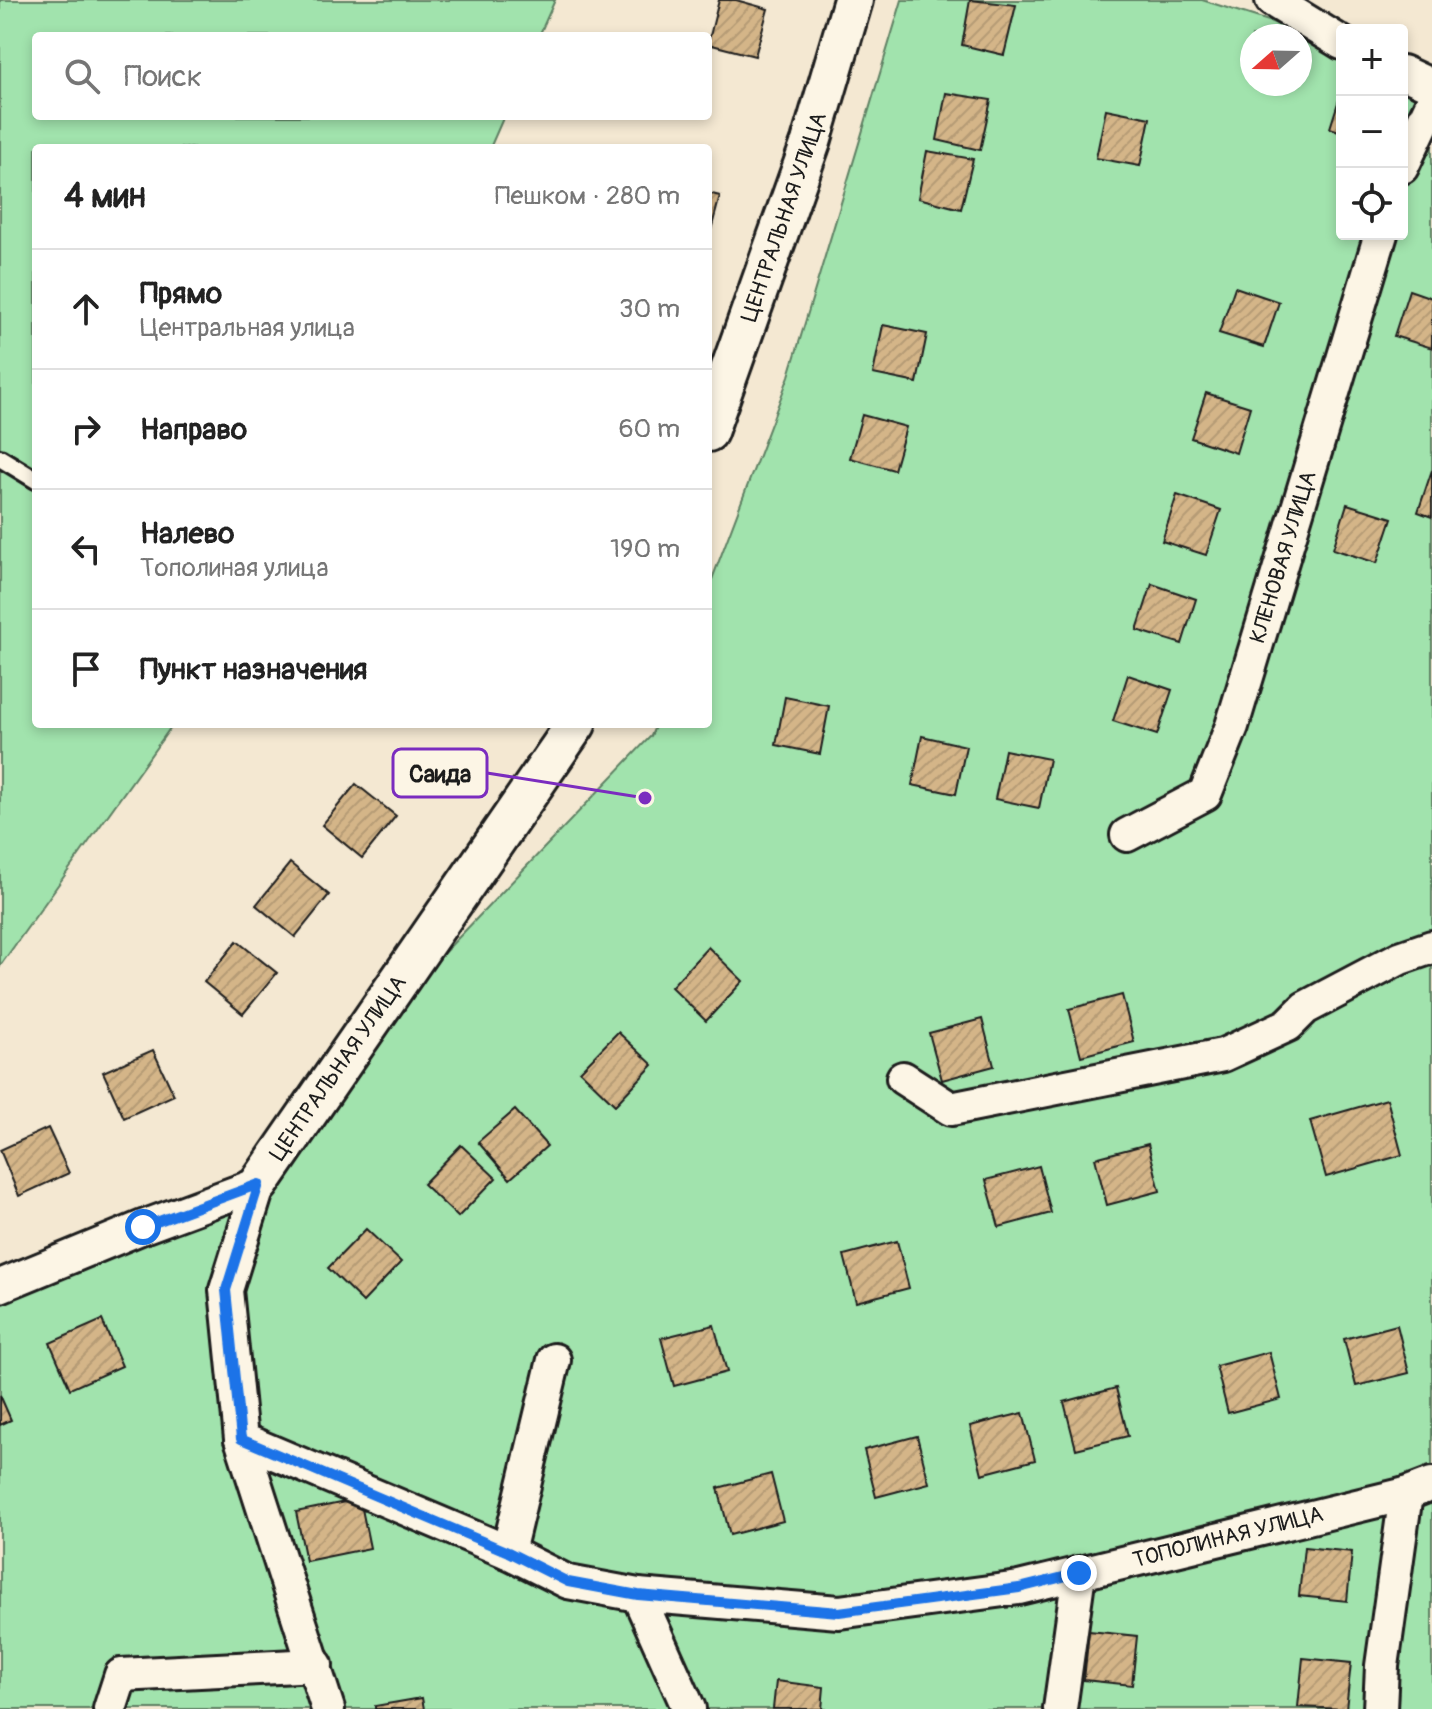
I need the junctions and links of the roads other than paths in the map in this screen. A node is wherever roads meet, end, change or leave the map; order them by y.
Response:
1 (853, 0) edge
2 (1272, 0) edge
3 (1336, 39) edge
4 (1408, 75) edge
5 (1432, 86) edge
6 (1432, 103) edge
7 (1408, 154) edge
8 (1379, 240) edge
9 (712, 421) edge
10 (0, 458) edge
11 (32, 478) edge
12 (573, 728) edge
13 (1127, 835) dead end
14 (1432, 947) edge
15 (903, 1078) dead end
16 (259, 1184) junction
17 (0, 1286) edge
18 (554, 1360) dead end
19 (241, 1439) junction
20 (1419, 1489) edge
21 (508, 1552) junction
22 (1079, 1573) junction
23 (638, 1595) junction
24 (316, 1665) junction
25 (110, 1709) edge
26 (328, 1709) edge
27 (689, 1709) edge
28 (1060, 1709) edge
29 (1380, 1709) edge

1 - 9 street, ЦЕНТРАЛЬНАЯ УЛИЦА
2 - 3 street
4 - 5 street
6 - 7 street
8 - 13 street, КЛЕНОВАЯ УЛИЦА
10 - 11 lane
12 - 16 street, ЦЕНТРАЛЬНАЯ УЛИЦА
14 - 15 street
16 - 17 street, ЦЕНТРАЛЬНАЯ УЛИЦА
16 - 19 street
18 - 21 street
19 - 21 street, ТОПОЛИНАЯ УЛИЦА
19 - 24 street
20 - 22 street, ТОПОЛИНАЯ УЛИЦА
20 - 29 street
21 - 23 street, ТОПОЛИНАЯ УЛИЦА
22 - 23 street, ТОПОЛИНАЯ УЛИЦА
22 - 28 street
23 - 27 street
24 - 25 street
24 - 26 street

